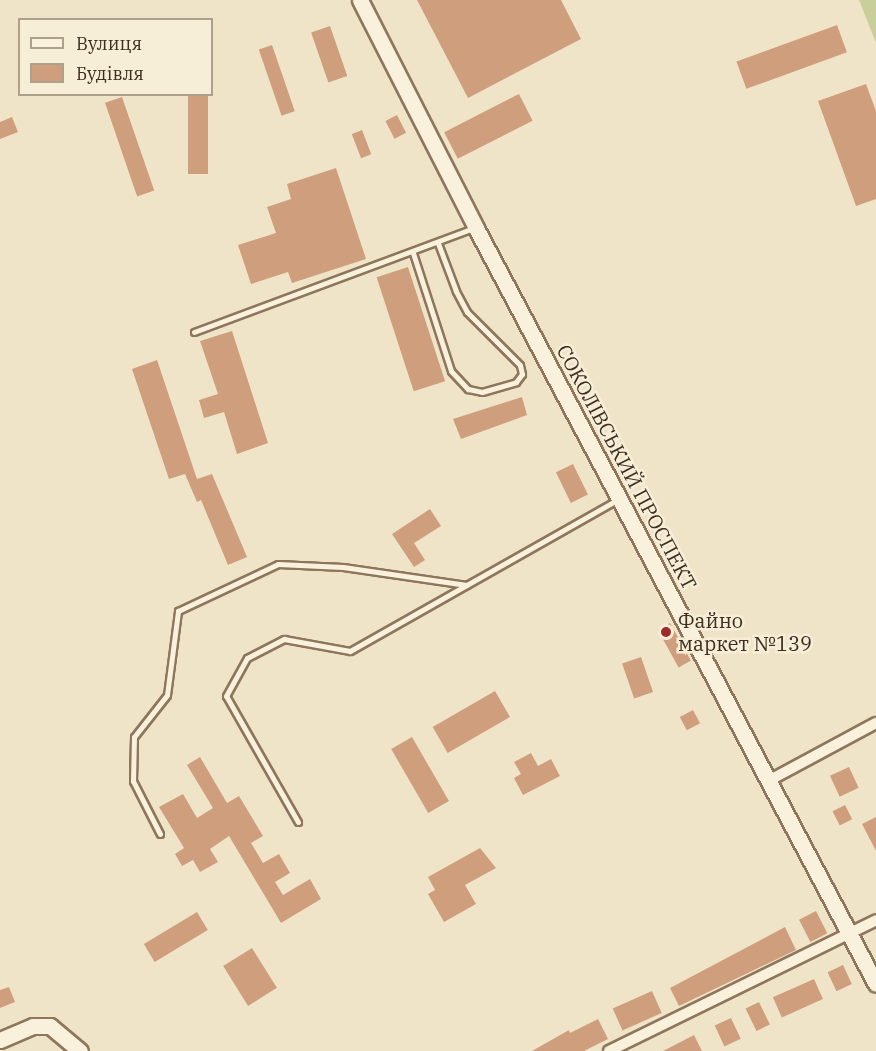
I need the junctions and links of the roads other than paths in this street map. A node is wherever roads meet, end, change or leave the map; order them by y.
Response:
1 (360, 0) edge
2 (476, 228) junction
3 (438, 243) junction
4 (413, 253) junction
5 (194, 332) dead end
6 (620, 498) junction
7 (467, 585) junction
8 (876, 723) edge
9 (770, 780) junction
10 (297, 822) dead end
11 (160, 834) dead end
12 (876, 920) edge
13 (850, 932) junction
14 (876, 984) edge
15 (0, 1040) edge
16 (80, 1051) edge
17 (609, 1051) edge

1 - 2 street, СОКОЛІВСЬКИЙ ПРОСПЕКТ
2 - 3 lane
2 - 6 street, СОКОЛІВСЬКИЙ ПРОСПЕКТ
3 - 4 lane
3 - 4 lane
4 - 5 lane
6 - 7 lane
6 - 9 street, СОКОЛІВСЬКИЙ ПРОСПЕКТ
7 - 10 lane
7 - 11 lane
8 - 9 street
9 - 13 street, СОКОЛІВСЬКИЙ ПРОСПЕКТ
12 - 13 street
13 - 14 street, СОКОЛІВСЬКИЙ ПРОСПЕКТ
13 - 17 street
15 - 16 street

